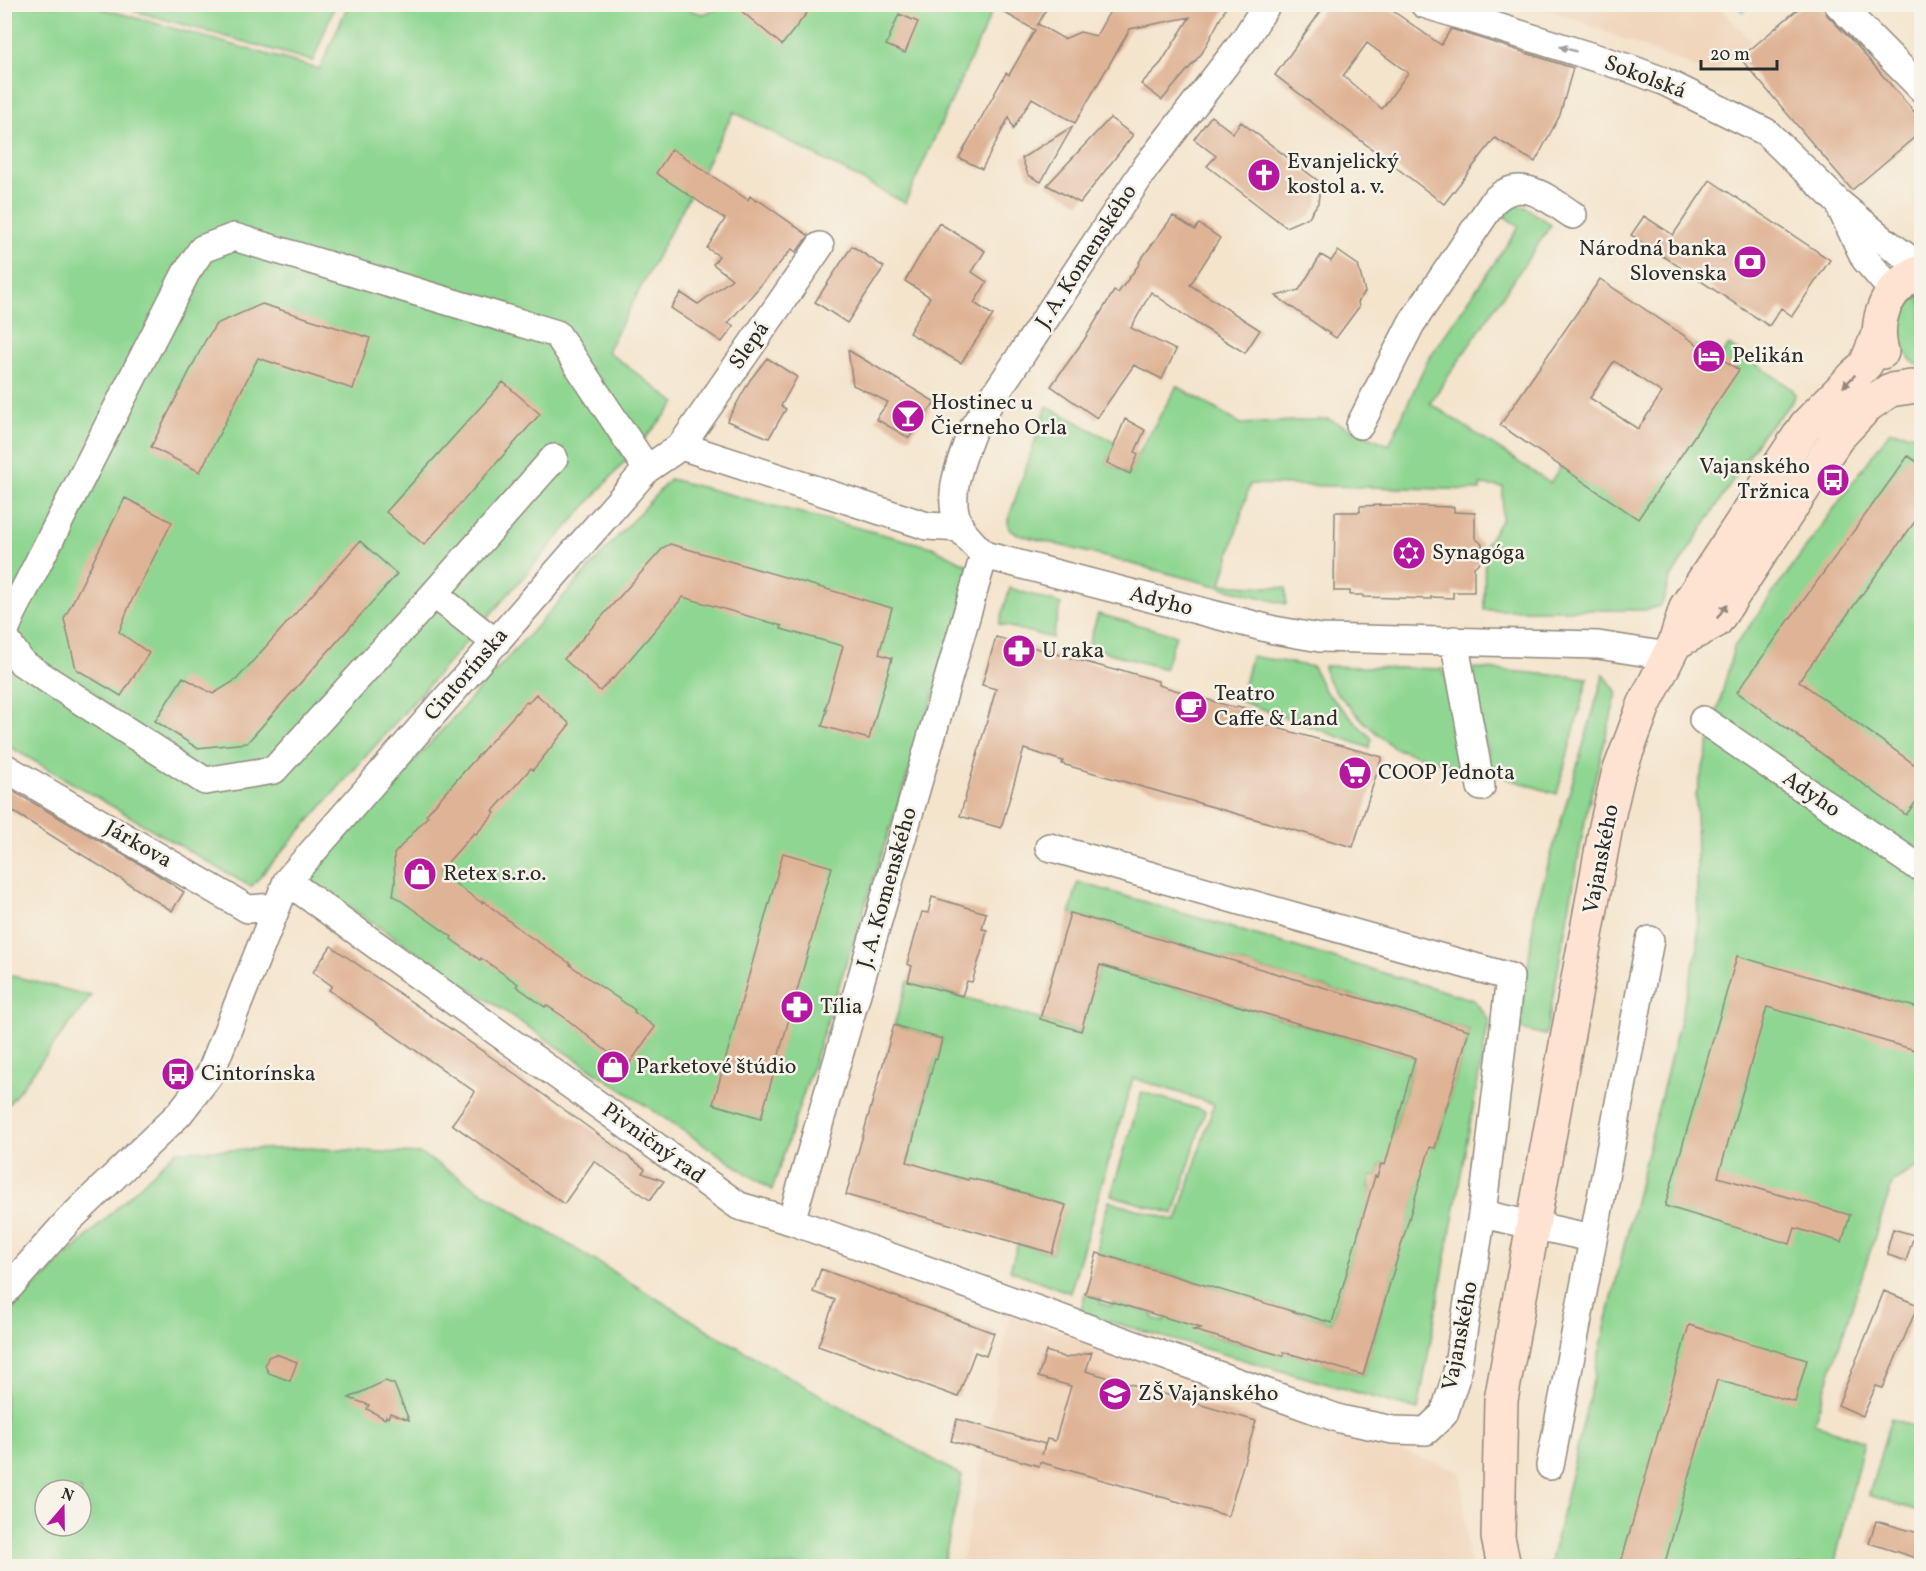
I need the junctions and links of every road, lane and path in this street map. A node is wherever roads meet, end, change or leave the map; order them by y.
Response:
1 (1268, 4) edge
2 (1424, 4) edge
3 (1838, 4) edge
4 (1922, 89) edge
5 (1838, 202) junction
6 (1573, 215) dead end
7 (820, 246) dead end
8 (1922, 270) edge
9 (1893, 291) junction
10 (1879, 332) junction
11 (1916, 390) edge
12 (1360, 425) dead end
13 (681, 446) junction
14 (554, 458) dead end
15 (648, 469) junction
16 (961, 528) junction
17 (984, 555) junction
18 (434, 594) junction
19 (4, 636) edge
20 (1454, 640) junction
21 (495, 643) junction
22 (1671, 649) junction
23 (1703, 720) dead end
24 (4, 767) edge
25 (1481, 787) dead end
26 (1049, 847) dead end
27 (1922, 867) edge
28 (286, 881) junction
29 (276, 907) junction
30 (1650, 940) dead end
31 (1482, 1214) junction
32 (791, 1221) junction
33 (1534, 1226) junction
34 (1592, 1238) junction
35 (4, 1293) edge
36 (1065, 1321) joint
37 (1550, 1466) dead end
38 (1504, 1566) edge

1 - 16 street, J. A. Komenského
5 -> 2 street, Sokolská
3 - 4 street
5 - 8 street, Sokolská
5 - 9 street, Sokolská
6 - 12 street
7 - 13 street, Slepá
8 - 9 main road, Vajanského
9 - 10 main road, Vajanského
10 - 11 main road, Vajanského
10 -> 22 main road, Vajanského
22 -> 11 main road, Vajanského
13 - 15 street, Cintorínska
13 - 16 street
14 - 18 street
15 - 19 street
15 - 21 street, Cintorínska
16 - 17 street
17 - 20 street, Adyho
17 - 32 street, J. A. Komenského
18 - 19 street
18 - 21 street
20 - 22 street, Adyho
20 - 25 street
21 - 28 street, Cintorínska
22 - 33 main road, Vajanského
23 - 27 street, Adyho
24 - 29 street, Járkova
26 - 31 street, Vajanského
28 - 29 street, Cintorínska
28 - 32 street, Pivničný rad
29 - 35 street, Cintorínska
30 - 34 street
31 - 33 street
31 - 36 street, Vajanského
32 - 36 street, Pivničný rad
33 - 34 street
33 - 38 main road, Vajanského
34 - 37 street

